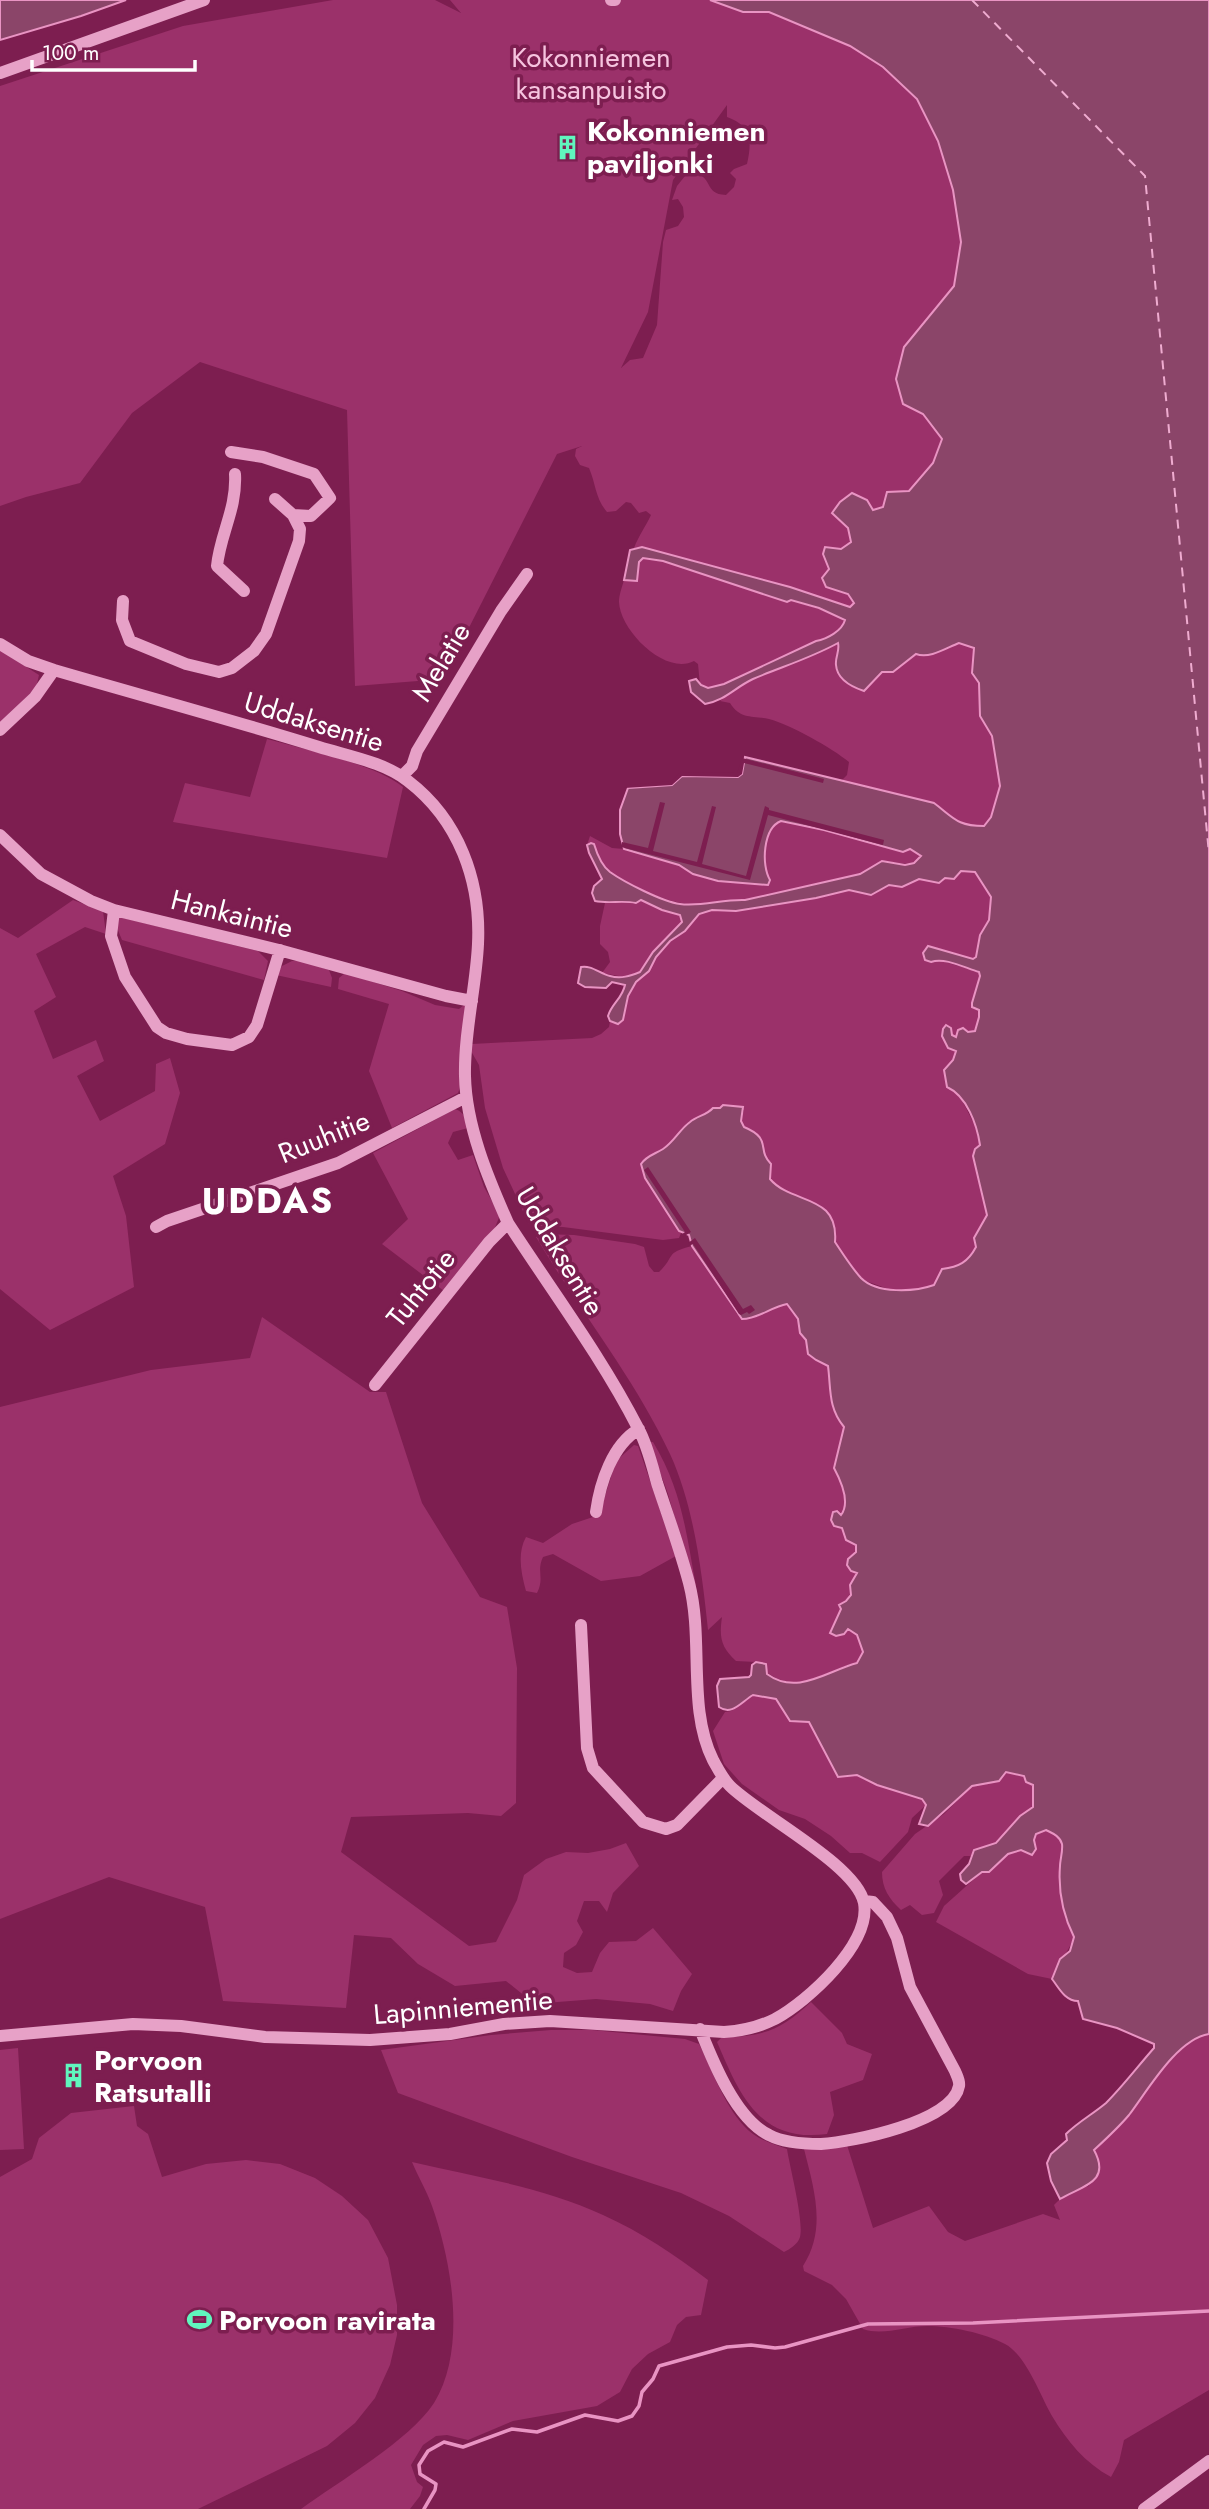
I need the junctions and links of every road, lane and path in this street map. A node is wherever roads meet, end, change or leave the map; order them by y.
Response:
1 (204, 0) edge
2 (0, 73) edge
3 (231, 452) dead end
4 (234, 474) dead end
5 (275, 499) dead end
6 (293, 515) junction
7 (527, 575) dead end
8 (244, 591) dead end
9 (123, 601) dead end
10 (0, 644) edge
11 (54, 670) junction
12 (0, 730) edge
13 (402, 776) junction
14 (0, 835) edge
15 (114, 910) junction
16 (280, 950) junction
17 (472, 1001) junction
18 (466, 1097) junction
19 (508, 1223) junction
20 (156, 1227) dead end
21 (375, 1385) dead end
22 (639, 1429) junction
23 (596, 1512) dead end
24 (580, 1625) dead end
25 (723, 1778) junction
26 (864, 1900) junction
27 (700, 2029) junction
28 (0, 2036) edge
29 (1209, 2461) edge
30 (1144, 2509) edge

1 - 2 street
3 - 6 street
4 - 8 street
5 - 6 street
6 - 9 street
7 - 13 street, Melatie
10 - 11 street, Uddaksentie
11 - 12 street
11 - 13 street, Uddaksentie
13 - 17 street, Uddaksentie
14 - 15 street, Hankaintie
15 - 16 street, Hankaintie
15 - 16 street
16 - 17 street, Hankaintie
17 - 18 street, Uddaksentie
18 - 19 street, Uddaksentie
18 - 20 street, Ruuhitie
19 - 21 street, Tuhtotie
19 - 22 street, Uddaksentie
22 - 23 street
22 - 25 street, Uddaksentie
24 - 25 street
25 - 26 street, Uddaksentie
26 - 27 street, Lapinniementie
26 - 27 street, Uddaksentie
27 - 28 street, Lapinniementie
29 - 30 street

